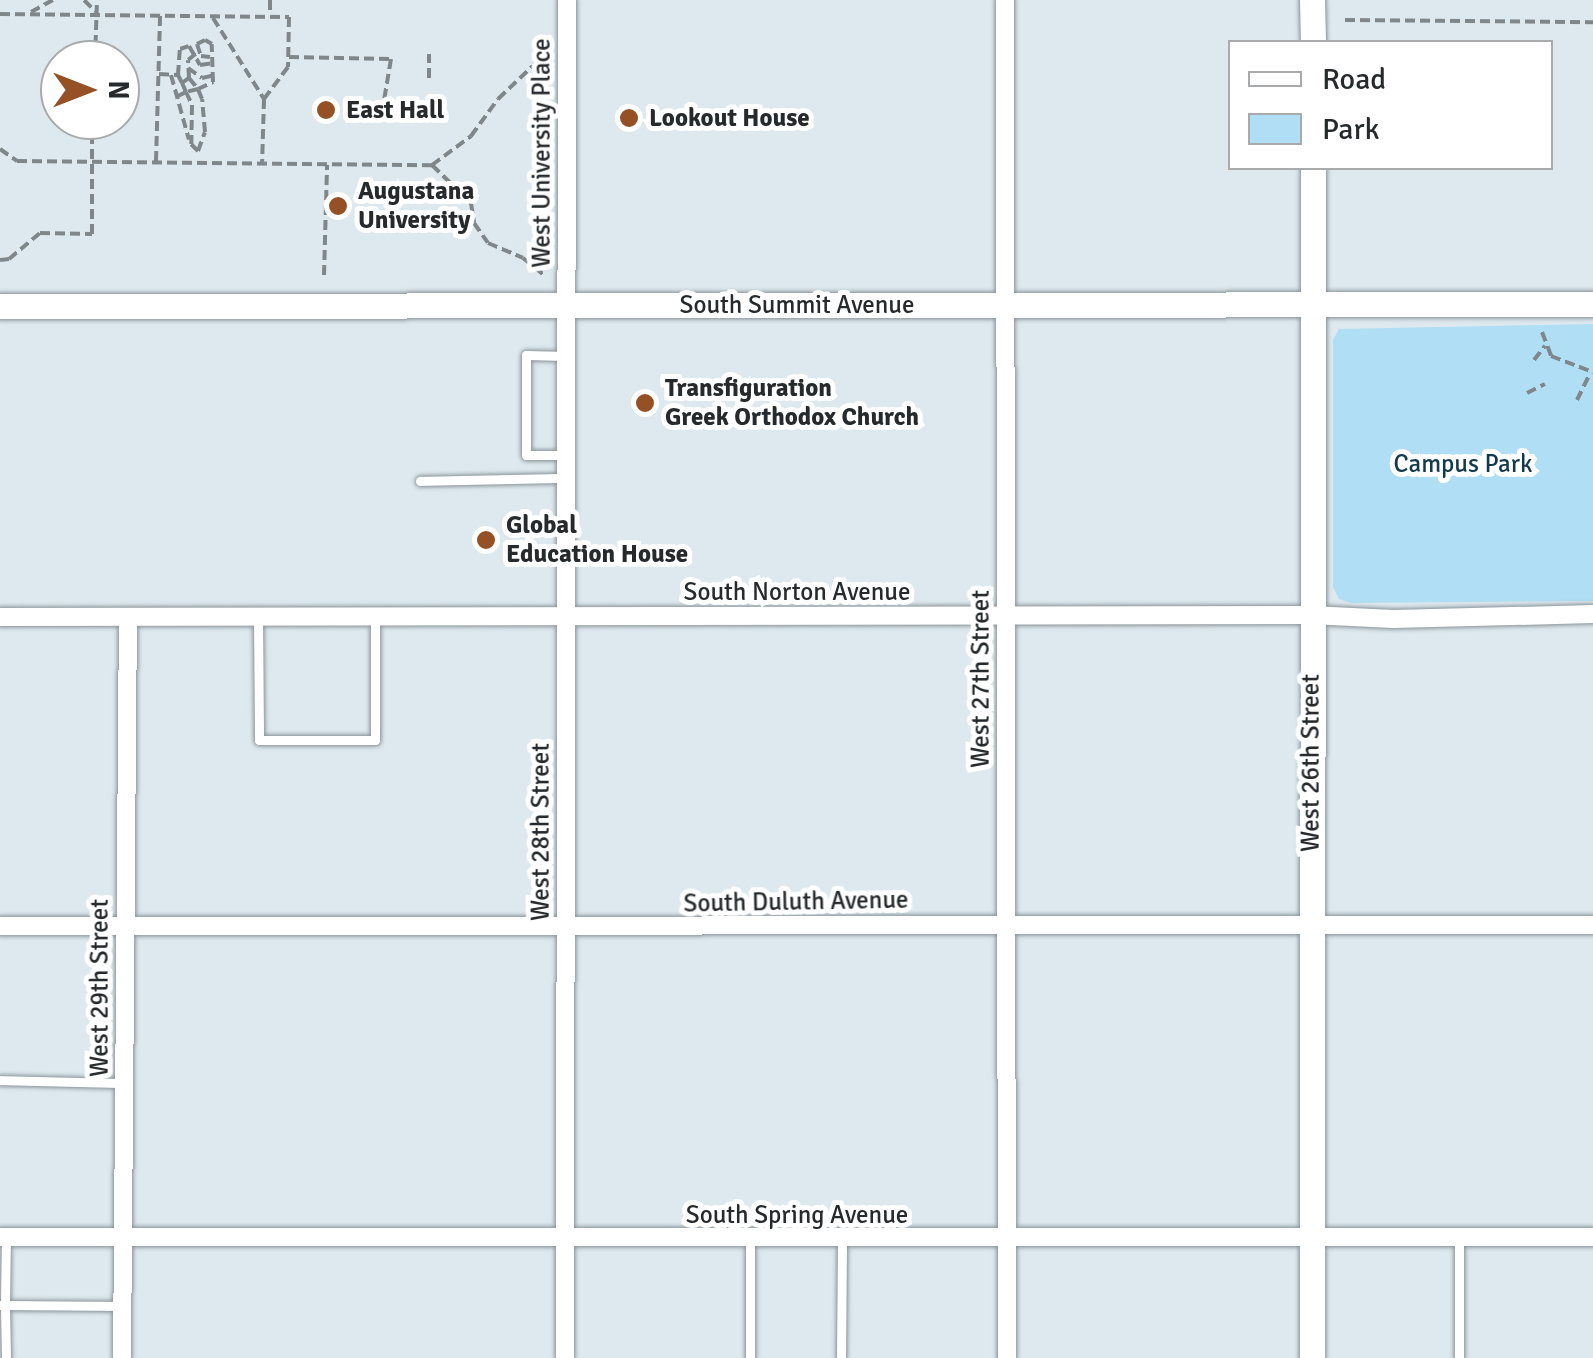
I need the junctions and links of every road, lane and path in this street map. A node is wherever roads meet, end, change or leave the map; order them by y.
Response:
1 (54, 0) edge
2 (84, 0) edge
3 (97, 0) edge
4 (270, 0) edge
5 (567, 0) edge
6 (1005, 0) edge
7 (1312, 0) edge
8 (0, 14) edge
9 (27, 14) junction
10 (97, 14) junction
11 (160, 16) junction
12 (211, 16) junction
13 (270, 16) junction
14 (1346, 20) dead end
15 (1593, 22) edge
16 (96, 40) edge
17 (1312, 40) edge
18 (198, 52) junction
19 (429, 54) dead end
20 (191, 56) junction
21 (289, 57) junction
22 (541, 58) dead end
23 (212, 60) junction
24 (188, 68) junction
25 (159, 74) junction
26 (174, 75) junction
27 (215, 75) junction
28 (189, 78) junction
29 (429, 78) dead end
30 (182, 83) junction
31 (198, 88) junction
32 (186, 92) junction
33 (178, 96) junction
34 (264, 98) junction
35 (381, 118) dead end
36 (92, 140) edge
37 (191, 144) junction
38 (0, 148) edge
39 (198, 152) junction
40 (93, 162) junction
41 (156, 163) junction
42 (197, 164) junction
43 (262, 165) junction
44 (327, 165) junction
45 (432, 166) junction
46 (1313, 170) edge
47 (0, 260) edge
48 (543, 274) dead end
49 (324, 275) dead end
50 (1593, 304) edge
51 (1005, 305) junction
52 (1313, 305) junction
53 (0, 306) edge
54 (566, 306) junction
55 (1542, 332) dead end
56 (1544, 346) junction
57 (566, 356) junction
58 (1534, 360) dead end
59 (1592, 372) edge
60 (1545, 384) dead end
61 (1527, 392) dead end
62 (1577, 400) dead end
63 (566, 456) junction
64 (566, 478) junction
65 (420, 482) dead end
66 (1311, 614) junction
67 (1593, 614) edge
68 (566, 616) junction
69 (0, 617) edge
70 (258, 617) junction
71 (375, 617) junction
72 (128, 618) junction
73 (1006, 618) junction
74 (1006, 924) junction
75 (1593, 925) edge
76 (0, 926) edge
77 (126, 926) junction
78 (1310, 927) junction
79 (566, 929) junction
80 (0, 1080) edge
81 (125, 1083) junction
82 (1313, 1234) junction
83 (1459, 1236) junction
84 (3, 1237) edge
85 (1593, 1237) edge
86 (123, 1238) junction
87 (565, 1239) junction
88 (750, 1240) junction
89 (842, 1240) junction
90 (1006, 1240) junction
91 (2, 1305) edge
92 (123, 1306) junction
93 (6, 1358) edge
94 (122, 1358) edge
95 (565, 1358) edge
96 (750, 1358) edge
97 (840, 1358) edge
98 (1006, 1358) edge
99 (1312, 1358) edge
100 (1459, 1358) edge

1 - 9 path
2 - 10 path
3 - 10 path
4 - 13 path
5 - 54 street, West University Place
6 - 51 street, West 27th Street
7 - 17 street
8 - 9 path
9 - 10 path
10 - 11 path
10 - 16 path
11 - 12 path
11 - 25 path
12 - 13 path
12 - 34 path
13 - 21 path
14 - 15 path
18 - 20 path
18 - 23 path
18 - 23 path
19 - 29 path
20 - 23 path
20 - 24 path
20 - 26 path
21 - 34 path
21 - 35 path
22 - 45 path
23 - 27 path
24 - 27 path
24 - 28 path
25 - 26 path
25 - 41 path
26 - 30 path
26 - 33 path
27 - 31 path
28 - 30 path
28 - 31 path
30 - 32 path
31 - 32 path
31 - 39 path
32 - 33 path
32 - 37 path
33 - 37 path
34 - 43 path
36 - 40 path
37 - 39 path
38 - 40 path
39 - 42 path
40 - 41 path
40 - 47 path
41 - 42 path
42 - 43 path
43 - 44 path
44 - 45 path
44 - 49 path
45 - 48 path
46 - 52 street, West 26th Street
50 - 52 street, South Summit Avenue
51 - 52 street, South Summit Avenue
51 - 54 street, South Summit Avenue
51 - 73 street, West 27th Street
52 - 66 street, West 26th Street
53 - 54 street, South Summit Avenue
54 - 57 street, West 28th Street
55 - 56 path
56 - 58 path
56 - 59 path
57 - 63 street, West 28th Street
57 - 63 lane
59 - 62 path
60 - 61 path
63 - 64 street, West 28th Street
64 - 65 lane
64 - 68 street, West 28th Street
66 - 67 street, South Norton Avenue
66 - 73 street, South Norton Avenue
66 - 78 street, West 26th Street
68 - 71 street, South Norton Avenue
68 - 73 street, South Norton Avenue
68 - 79 street, West 28th Street
69 - 72 street, South Norton Avenue
70 - 71 street, South Norton Avenue
70 - 71 lane
70 - 72 street, South Norton Avenue
72 - 77 street, West 29th Street
73 - 74 street, West 27th Street
74 - 78 street, South Duluth Avenue
74 - 79 street, South Duluth Avenue
74 - 90 street, West 27th Street
75 - 78 street, South Duluth Avenue
76 - 77 street, South Duluth Avenue
77 - 79 street, South Duluth Avenue
77 - 81 street, West 29th Street
78 - 82 street, West 26th Street
79 - 87 street, West 28th Street
80 - 81 lane
81 - 86 street, West 29th Street
82 - 83 street, South Spring Avenue
82 - 90 street, South Spring Avenue
82 - 99 street, West 26th Street
83 - 85 street, South Spring Avenue
83 - 100 lane
84 - 86 street, South Spring Avenue
84 - 91 lane
86 - 87 street, South Spring Avenue
86 - 92 street, West 29th Street
87 - 88 street, South Spring Avenue
87 - 95 street, West 28th Street
88 - 89 street, South Spring Avenue
88 - 96 lane
89 - 90 street, South Spring Avenue
89 - 97 lane
90 - 98 street, West 27th Street
91 - 92 lane
91 - 93 lane
92 - 94 street, West 29th Street

